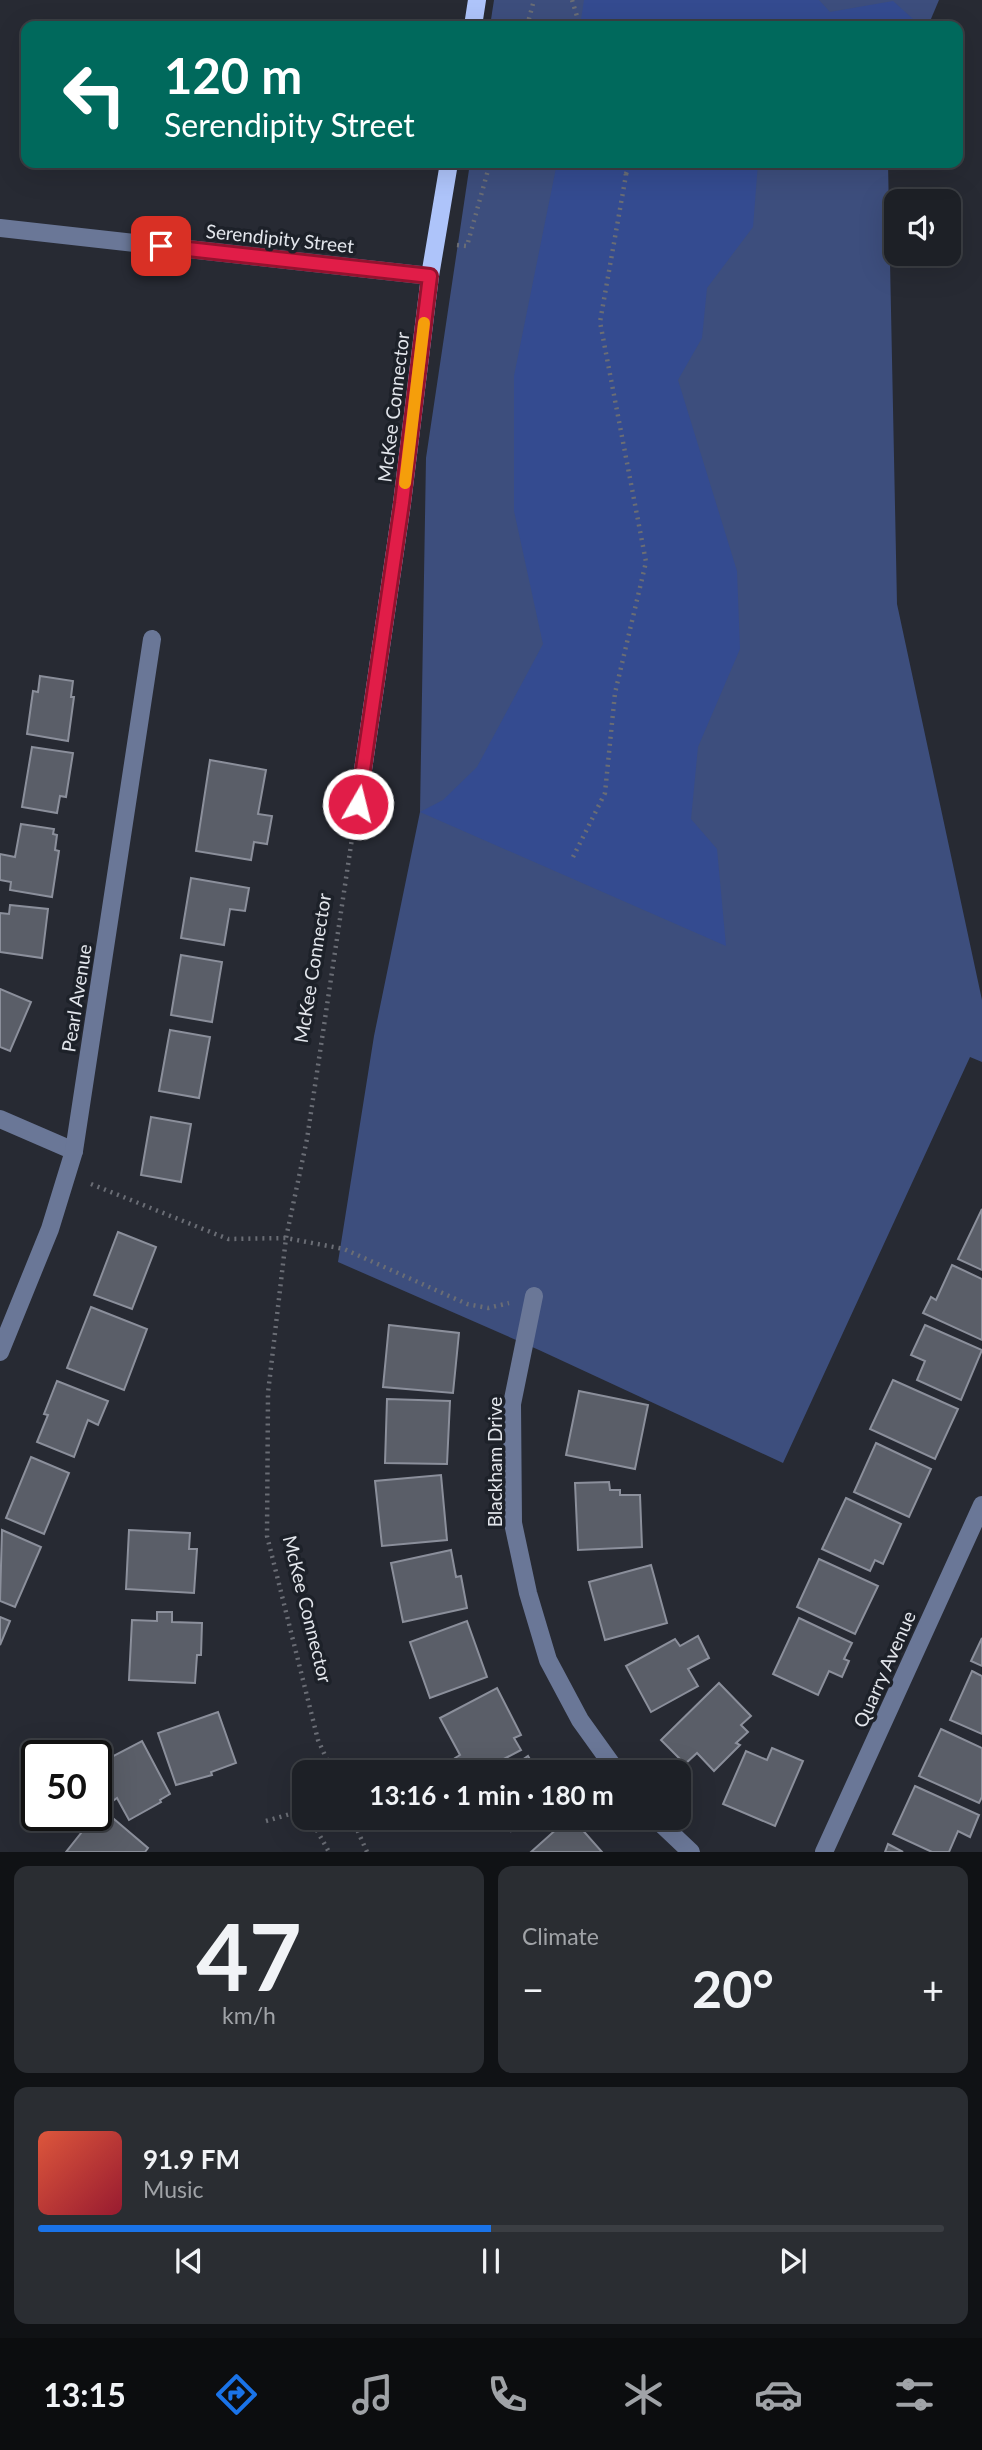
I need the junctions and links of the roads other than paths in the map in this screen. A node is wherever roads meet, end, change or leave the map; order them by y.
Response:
1 (477, 0) edge
2 (474, 21) edge
3 (448, 168) edge
4 (0, 228) edge
5 (430, 276) junction
6 (152, 639) dead end
7 (358, 804) road end
8 (0, 1119) edge
9 (74, 1151) junction
10 (534, 1296) road end
11 (0, 1352) edge
12 (982, 1505) edge
13 (609, 1760) edge
14 (667, 1830) edge
15 (691, 1852) edge
16 (824, 1852) edge

1 - 2 main road
3 - 5 main road, McKee Connector
4 - 5 street, Serendipity Street
5 - 7 main road, McKee Connector
6 - 9 street, Pearl Avenue
8 - 9 street
9 - 11 street, Pearl Avenue
10 - 13 street, Blackham Drive
12 - 16 street, Quarry Avenue
14 - 15 street

